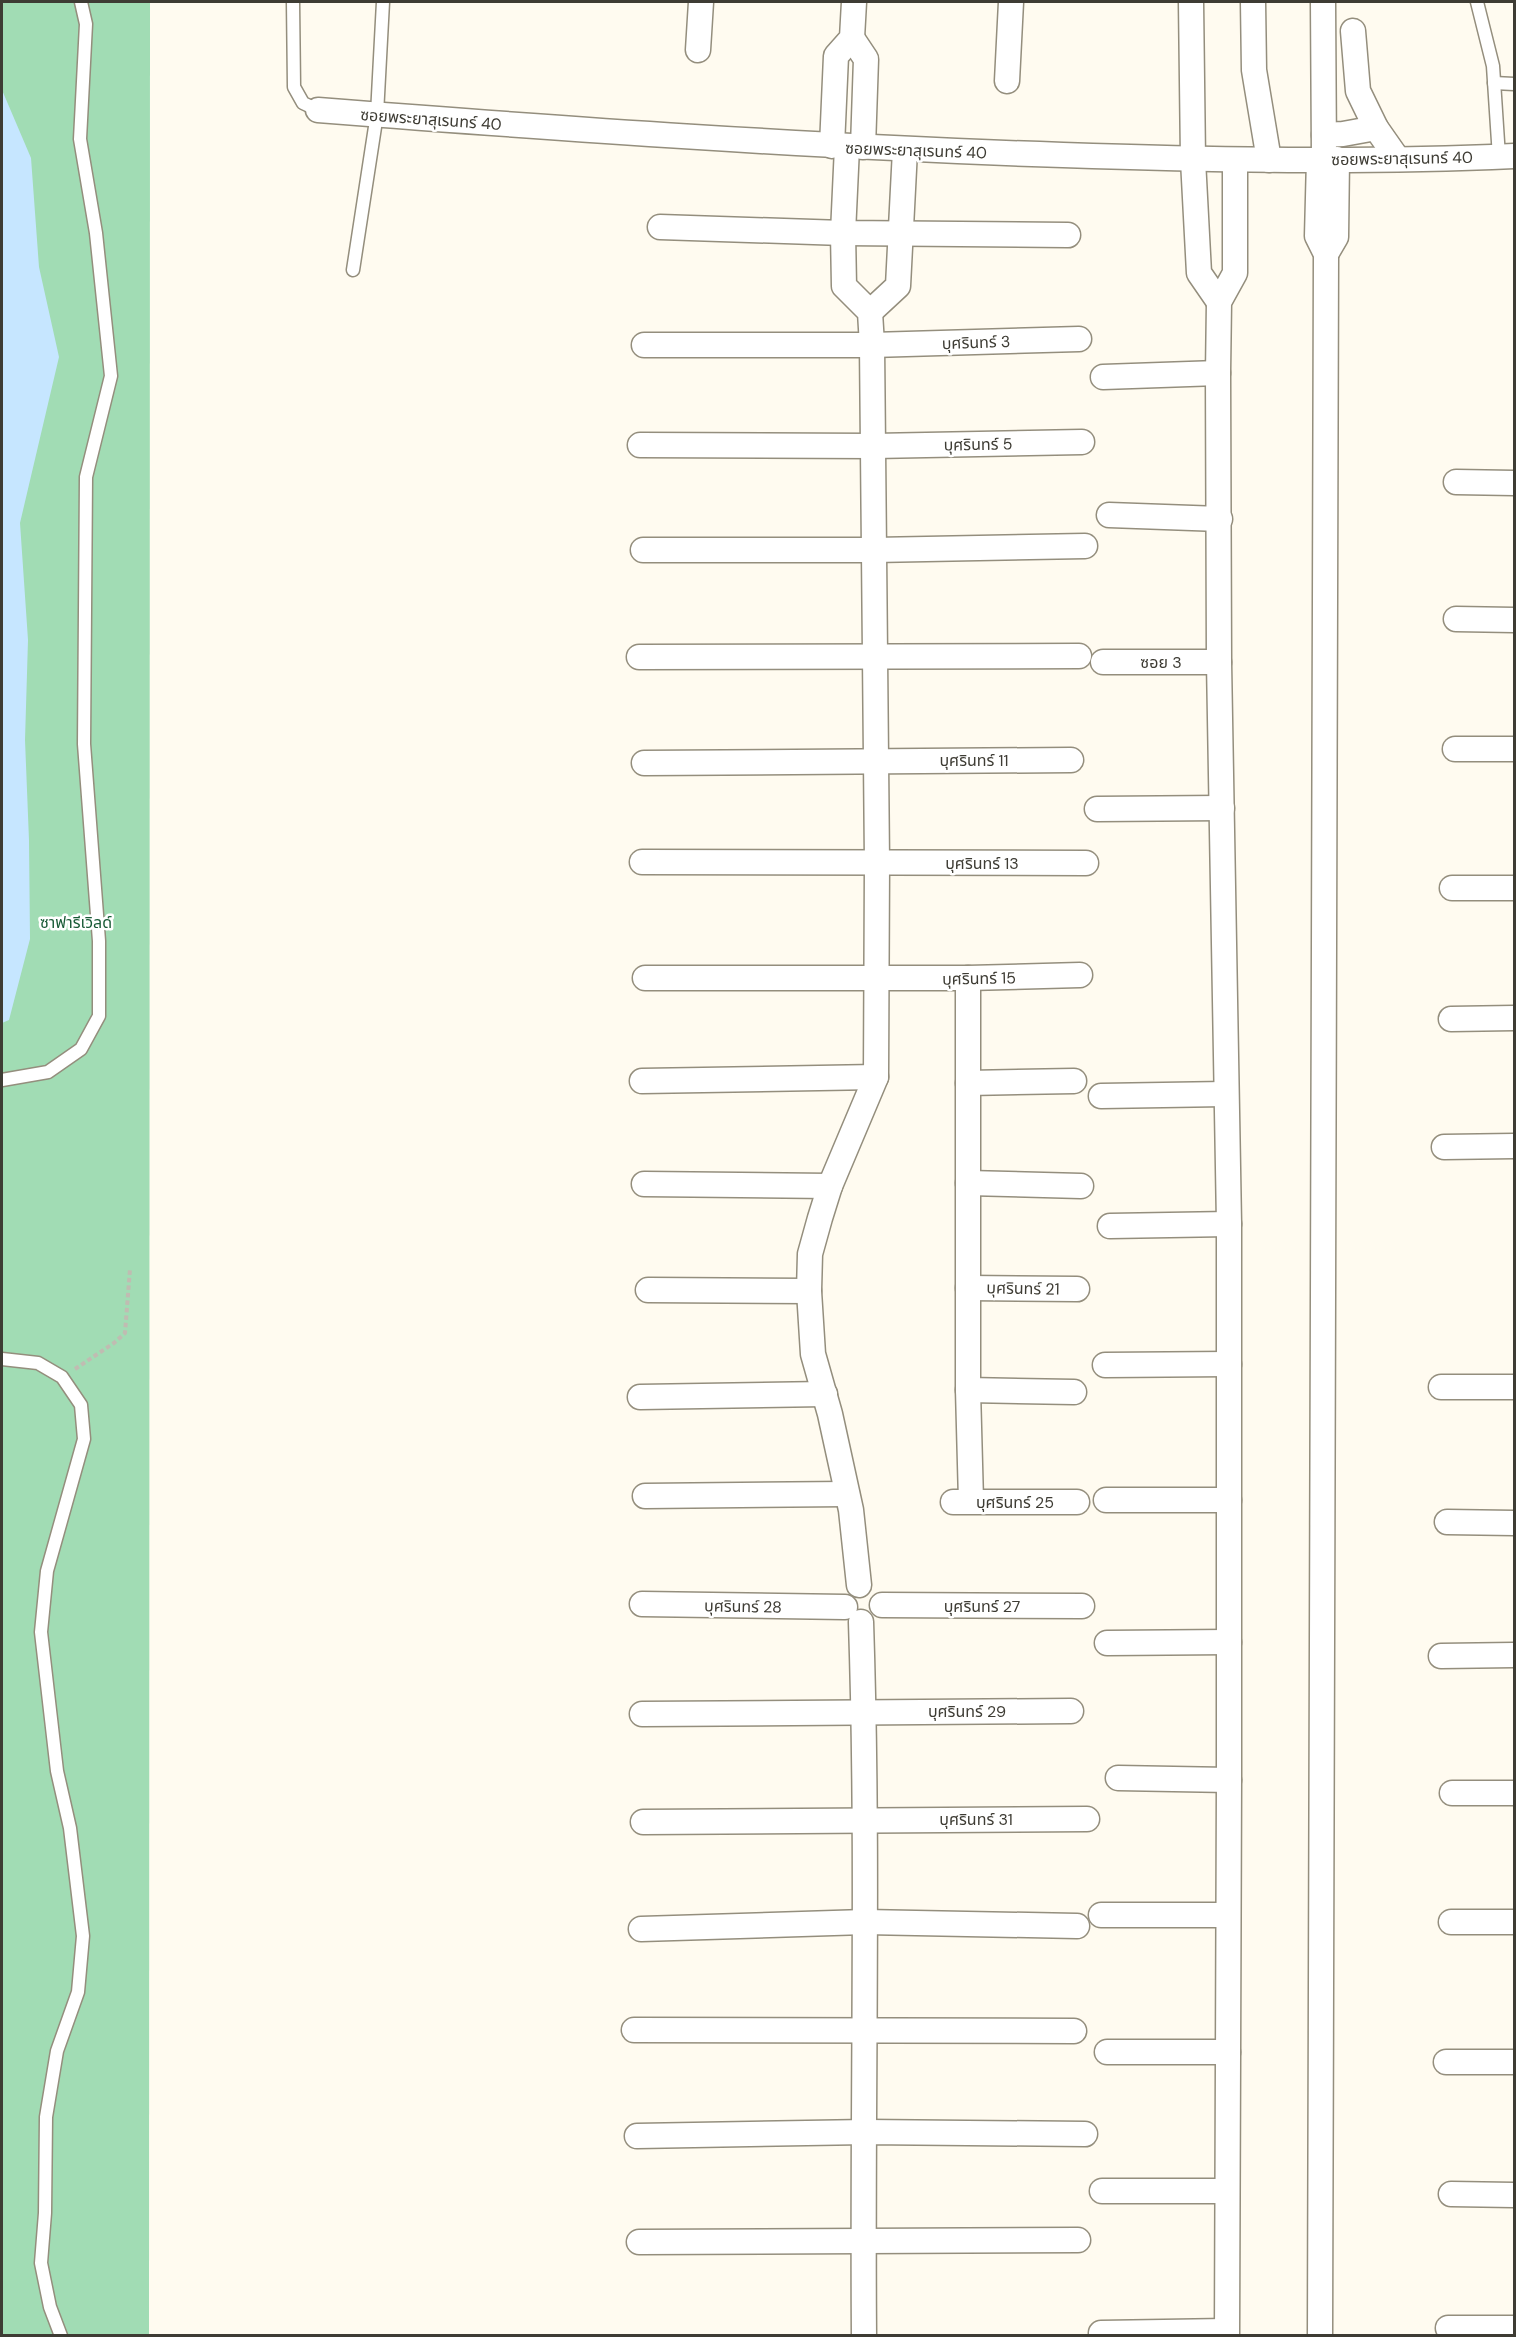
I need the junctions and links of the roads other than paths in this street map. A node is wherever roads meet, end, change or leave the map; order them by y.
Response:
1 (81, 2) edge
2 (292, 2) edge
3 (383, 2) edge
4 (701, 2) edge
5 (854, 2) edge
6 (1011, 2) edge
7 (1191, 2) edge
8 (1253, 2) edge
9 (1323, 2) edge
10 (1477, 2) edge
11 (1353, 31) dead end
12 (698, 50) dead end
13 (1007, 81) dead end
14 (1494, 83) junction
15 (1515, 84) edge
16 (318, 110) joint
17 (377, 114) junction
18 (1376, 128) junction
19 (1324, 135) junction
20 (847, 147) junction
21 (905, 150) junction
22 (1507, 157) edge
23 (1397, 158) junction
24 (1327, 159) junction
25 (1193, 160) junction
26 (1235, 160) junction
27 (1269, 160) junction
28 (660, 227) dead end
29 (843, 233) junction
30 (901, 234) junction
31 (1068, 235) dead end
32 (353, 270) dead end
33 (1219, 302) junction
34 (870, 312) junction
35 (1079, 339) dead end
36 (644, 345) dead end
37 (872, 345) junction
38 (1218, 373) junction
39 (1103, 377) dead end
40 (1082, 442) dead end
41 (640, 445) dead end
42 (874, 446) junction
43 (1456, 482) dead end
44 (1515, 483) edge
45 (1109, 515) dead end
46 (1220, 519) junction
47 (1085, 546) dead end
48 (643, 550) dead end
49 (874, 550) junction
50 (1456, 619) dead end
51 (1515, 620) edge
52 (1079, 656) dead end
53 (639, 657) dead end
54 (876, 658) junction
55 (1103, 662) dead end
56 (1219, 662) junction
57 (1455, 749) dead end
58 (1515, 749) edge
59 (876, 760) junction
60 (1071, 760) dead end
61 (644, 763) dead end
62 (1222, 808) junction
63 (1097, 809) dead end
64 (642, 862) dead end
65 (877, 863) junction
66 (1086, 864) dead end
67 (1452, 888) dead end
68 (1515, 888) edge
69 (1080, 975) dead end
70 (645, 978) dead end
71 (968, 978) junction
72 (877, 979) junction
73 (1515, 1018) edge
74 (1451, 1019) dead end
75 (876, 1077) junction
76 (2, 1080) edge
77 (642, 1081) dead end
78 (1074, 1081) dead end
79 (968, 1083) junction
80 (1225, 1094) junction
81 (1101, 1096) dead end
82 (1515, 1146) edge
83 (1444, 1147) dead end
84 (968, 1183) junction
85 (644, 1184) dead end
86 (830, 1186) junction
87 (1081, 1186) dead end
88 (1229, 1224) junction
89 (1110, 1226) dead end
90 (968, 1288) junction
91 (1077, 1289) dead end
92 (648, 1290) dead end
93 (809, 1290) junction
94 (2, 1361) edge
95 (1229, 1364) junction
96 (1105, 1365) dead end
97 (1441, 1387) dead end
98 (1515, 1387) edge
99 (968, 1390) junction
100 (1074, 1392) dead end
101 (825, 1394) junction
102 (640, 1397) dead end
103 (848, 1494) junction
104 (645, 1496) dead end
105 (1106, 1500) dead end
106 (1229, 1500) junction
107 (1077, 1502) dead end
108 (1448, 1522) dead end
109 (1515, 1523) edge
110 (859, 1585) junction
111 (642, 1604) dead end
112 (882, 1605) junction
113 (1082, 1606) dead end
114 (853, 1615) junction
115 (1229, 1642) junction
116 (1107, 1643) dead end
117 (1441, 1656) dead end
118 (1515, 1656) edge
119 (864, 1711) junction
120 (1071, 1711) dead end
121 (642, 1714) dead end
122 (1118, 1778) dead end
123 (1229, 1780) junction
124 (1452, 1793) dead end
125 (1515, 1793) edge
126 (1087, 1819) dead end
127 (864, 1820) junction
128 (643, 1821) dead end
129 (1228, 1915) junction
130 (1101, 1916) dead end
131 (1450, 1922) dead end
132 (1515, 1922) edge
133 (865, 1923) junction
134 (1077, 1926) dead end
135 (641, 1929) dead end
136 (634, 2030) dead end
137 (866, 2031) junction
138 (1074, 2031) dead end
139 (1107, 2052) dead end
140 (1228, 2052) junction
141 (1446, 2062) dead end
142 (1515, 2062) edge
143 (866, 2132) junction
144 (1085, 2134) dead end
145 (637, 2136) dead end
146 (1102, 2191) dead end
147 (1226, 2191) junction
148 (1451, 2194) dead end
149 (1515, 2194) edge
150 (864, 2240) junction
151 (1078, 2240) dead end
152 (639, 2242) dead end
153 (1448, 2328) dead end
154 (1515, 2328) edge
155 (1101, 2332) dead end
156 (1227, 2333) edge
157 (61, 2336) edge
158 (864, 2336) edge
159 (1320, 2336) edge

1 - 76 lane
2 - 16 lane
3 - 17 lane
4 - 12 street
5 - 20 street
6 - 13 street
7 - 25 street
8 - 27 street
9 - 19 street
10 - 14 lane
11 - 18 street
14 - 15 lane
14 - 22 lane
16 - 17 street, ซอยพระยาสุเรนทร์ 40
17 - 20 street, ซอยพระยาสุเรนทร์ 40
17 - 32 lane
18 - 19 street
18 - 23 street
19 - 24 street
20 - 21 street, ซอยพระยาสุเรนทร์ 40
20 - 29 street
21 - 25 street, ซอยพระยาสุเรนทร์ 40
21 - 30 street
22 - 23 street, ซอยพระยาสุเรนทร์ 40
23 - 24 street, ซอยพระยาสุเรนทร์ 40
24 - 27 street, ซอยพระยาสุเรนทร์ 40
24 - 159 street
25 - 26 street, ซอยพระยาสุเรนทร์ 40
25 - 33 street
26 - 27 street, ซอยพระยาสุเรนทร์ 40
26 - 33 street
28 - 29 street
29 - 30 street
29 - 34 street
30 - 31 street
30 - 34 street
33 - 38 street
34 - 37 street
35 - 37 street, บุศรินทร์ 3
36 - 37 street, บุศรินทร์ 3
37 - 42 street
38 - 39 street
38 - 46 street
40 - 42 street, บุศรินทร์ 5
41 - 42 street, บุศรินทร์ 5
42 - 49 street
43 - 44 street
45 - 46 street
46 - 56 street
47 - 49 street
48 - 49 street
49 - 54 street
50 - 51 street
52 - 54 street
53 - 54 street
54 - 59 street
55 - 56 street, ซอย 3
56 - 62 street
57 - 58 street
59 - 60 street, บุศรินทร์ 11
59 - 61 street, บุศรินทร์ 11
59 - 65 street
62 - 63 street
62 - 80 street
64 - 65 street, บุศรินทร์ 13
65 - 66 street, บุศรินทร์ 13
65 - 72 street
67 - 68 street
69 - 71 street, บุศรินทร์ 15
70 - 72 street, บุศรินทร์ 15
71 - 72 street, บุศรินทร์ 15
71 - 79 street
72 - 75 street
73 - 74 street
75 - 77 street
75 - 86 street
78 - 79 street
79 - 84 street
80 - 81 street
80 - 88 street
82 - 83 street
84 - 87 street
84 - 90 street
85 - 86 street
86 - 93 street
88 - 89 street
88 - 95 street
90 - 91 street, บุศรินทร์ 21
90 - 99 street
92 - 93 street
93 - 101 street
94 - 157 lane
95 - 96 street
95 - 106 street
97 - 98 street
99 - 100 street
99 - 107 street, บุศรินทร์ 25
101 - 102 street
101 - 103 street
103 - 104 street
103 - 110 street
105 - 106 street
106 - 115 street
108 - 109 street
110 - 112 street
110 - 114 street
111 - 114 street, บุศรินทร์ 28
112 - 113 street, บุศรินทร์ 27
112 - 114 street
114 - 119 street
115 - 116 street
115 - 123 street
117 - 118 street
119 - 120 street, บุศรินทร์ 29
119 - 121 street, บุศรินทร์ 29
119 - 127 street
122 - 123 street
123 - 129 street
124 - 125 street
126 - 127 street, บุศรินทร์ 31
127 - 128 street, บุศรินทร์ 31
127 - 133 street
129 - 130 street
129 - 140 street
131 - 132 street
133 - 134 street
133 - 135 street
133 - 137 street
136 - 137 street
137 - 138 street
137 - 143 street
139 - 140 street
140 - 147 street
141 - 142 street
143 - 144 street
143 - 145 street
143 - 150 street
146 - 147 street
147 - 156 street
148 - 149 street
150 - 151 street
150 - 152 street
150 - 158 street
153 - 154 street
155 - 156 street

